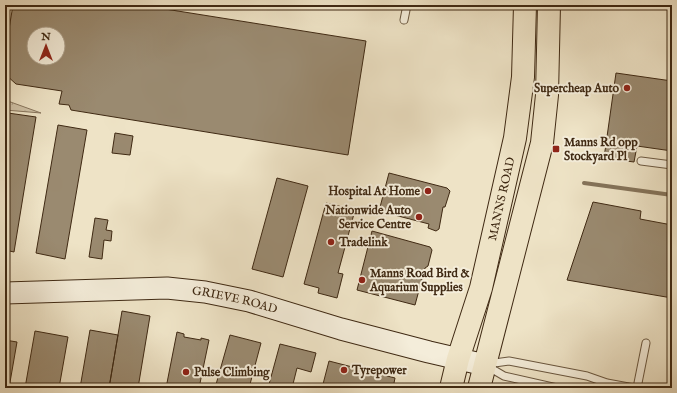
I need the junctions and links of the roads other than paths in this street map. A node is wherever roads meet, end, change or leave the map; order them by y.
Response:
1 (407, 5) edge
2 (525, 5) edge
3 (548, 5) edge
4 (404, 20) dead end
5 (641, 161) dead end
6 (672, 165) edge
7 (5, 293) edge
8 (646, 343) dead end
9 (458, 359) junction
10 (485, 365) junction
11 (607, 386) edge
12 (451, 388) edge
13 (479, 388) edge
14 (557, 388) edge
15 (594, 388) edge
16 (636, 388) edge

1 - 4 lane
2 - 9 main road, MANNS ROAD
3 - 10 main road, MANNS ROAD
5 - 6 lane
7 - 9 street, GRIEVE ROAD
8 - 16 lane
9 - 10 street, GRIEVE ROAD
9 - 12 main road, MANNS ROAD
10 - 11 lane
10 - 13 main road, MANNS ROAD
10 - 14 lane
11 - 15 lane
11 - 16 lane

